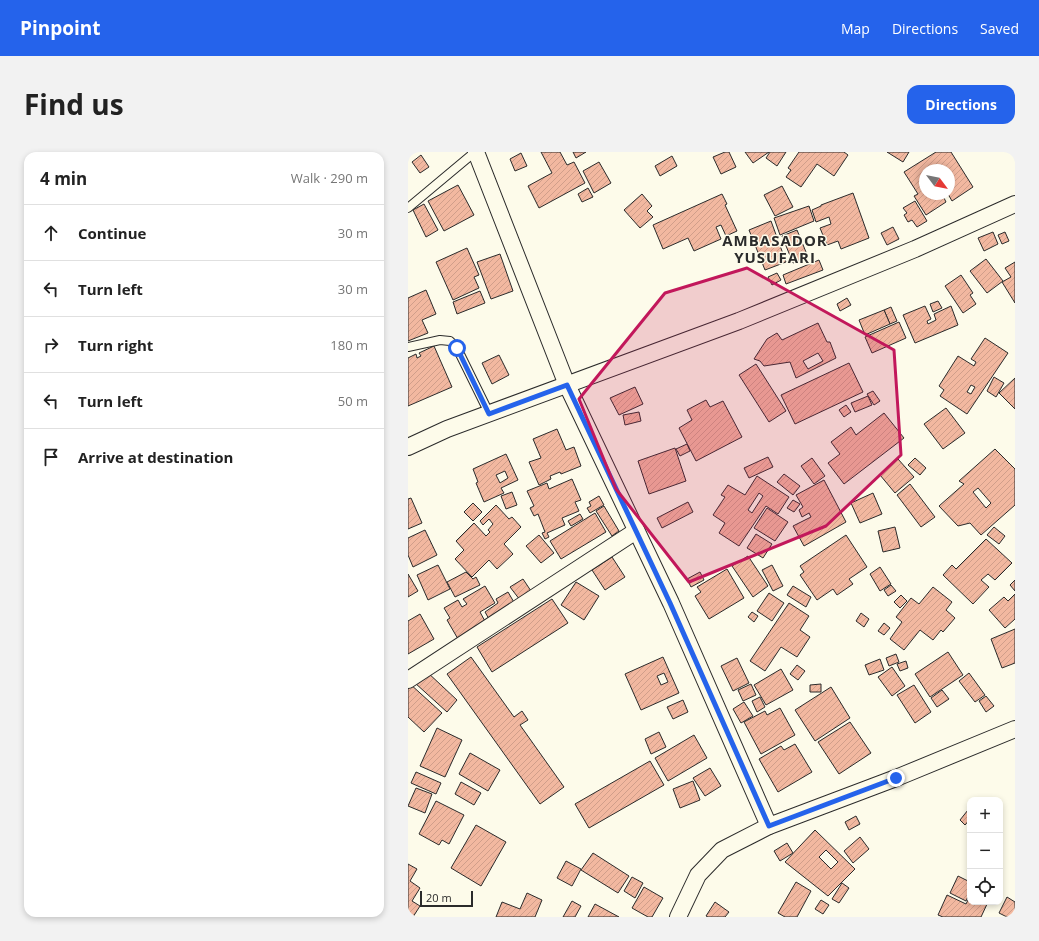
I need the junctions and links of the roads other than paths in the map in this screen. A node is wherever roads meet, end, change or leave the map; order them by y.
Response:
1 (475, 152) edge
2 (1015, 204) edge
3 (408, 208) edge
4 (408, 347) edge
5 (567, 385) junction
6 (489, 414) junction
7 (408, 447) edge
8 (636, 531) junction
9 (408, 680) edge
10 (1015, 729) edge
11 (769, 826) junction
12 (678, 917) edge

1 - 3 lane
1 - 5 street
2 - 5 street
4 - 6 lane
5 - 6 street
5 - 8 street
6 - 7 street
8 - 9 street
8 - 11 street
10 - 11 street
11 - 12 street

